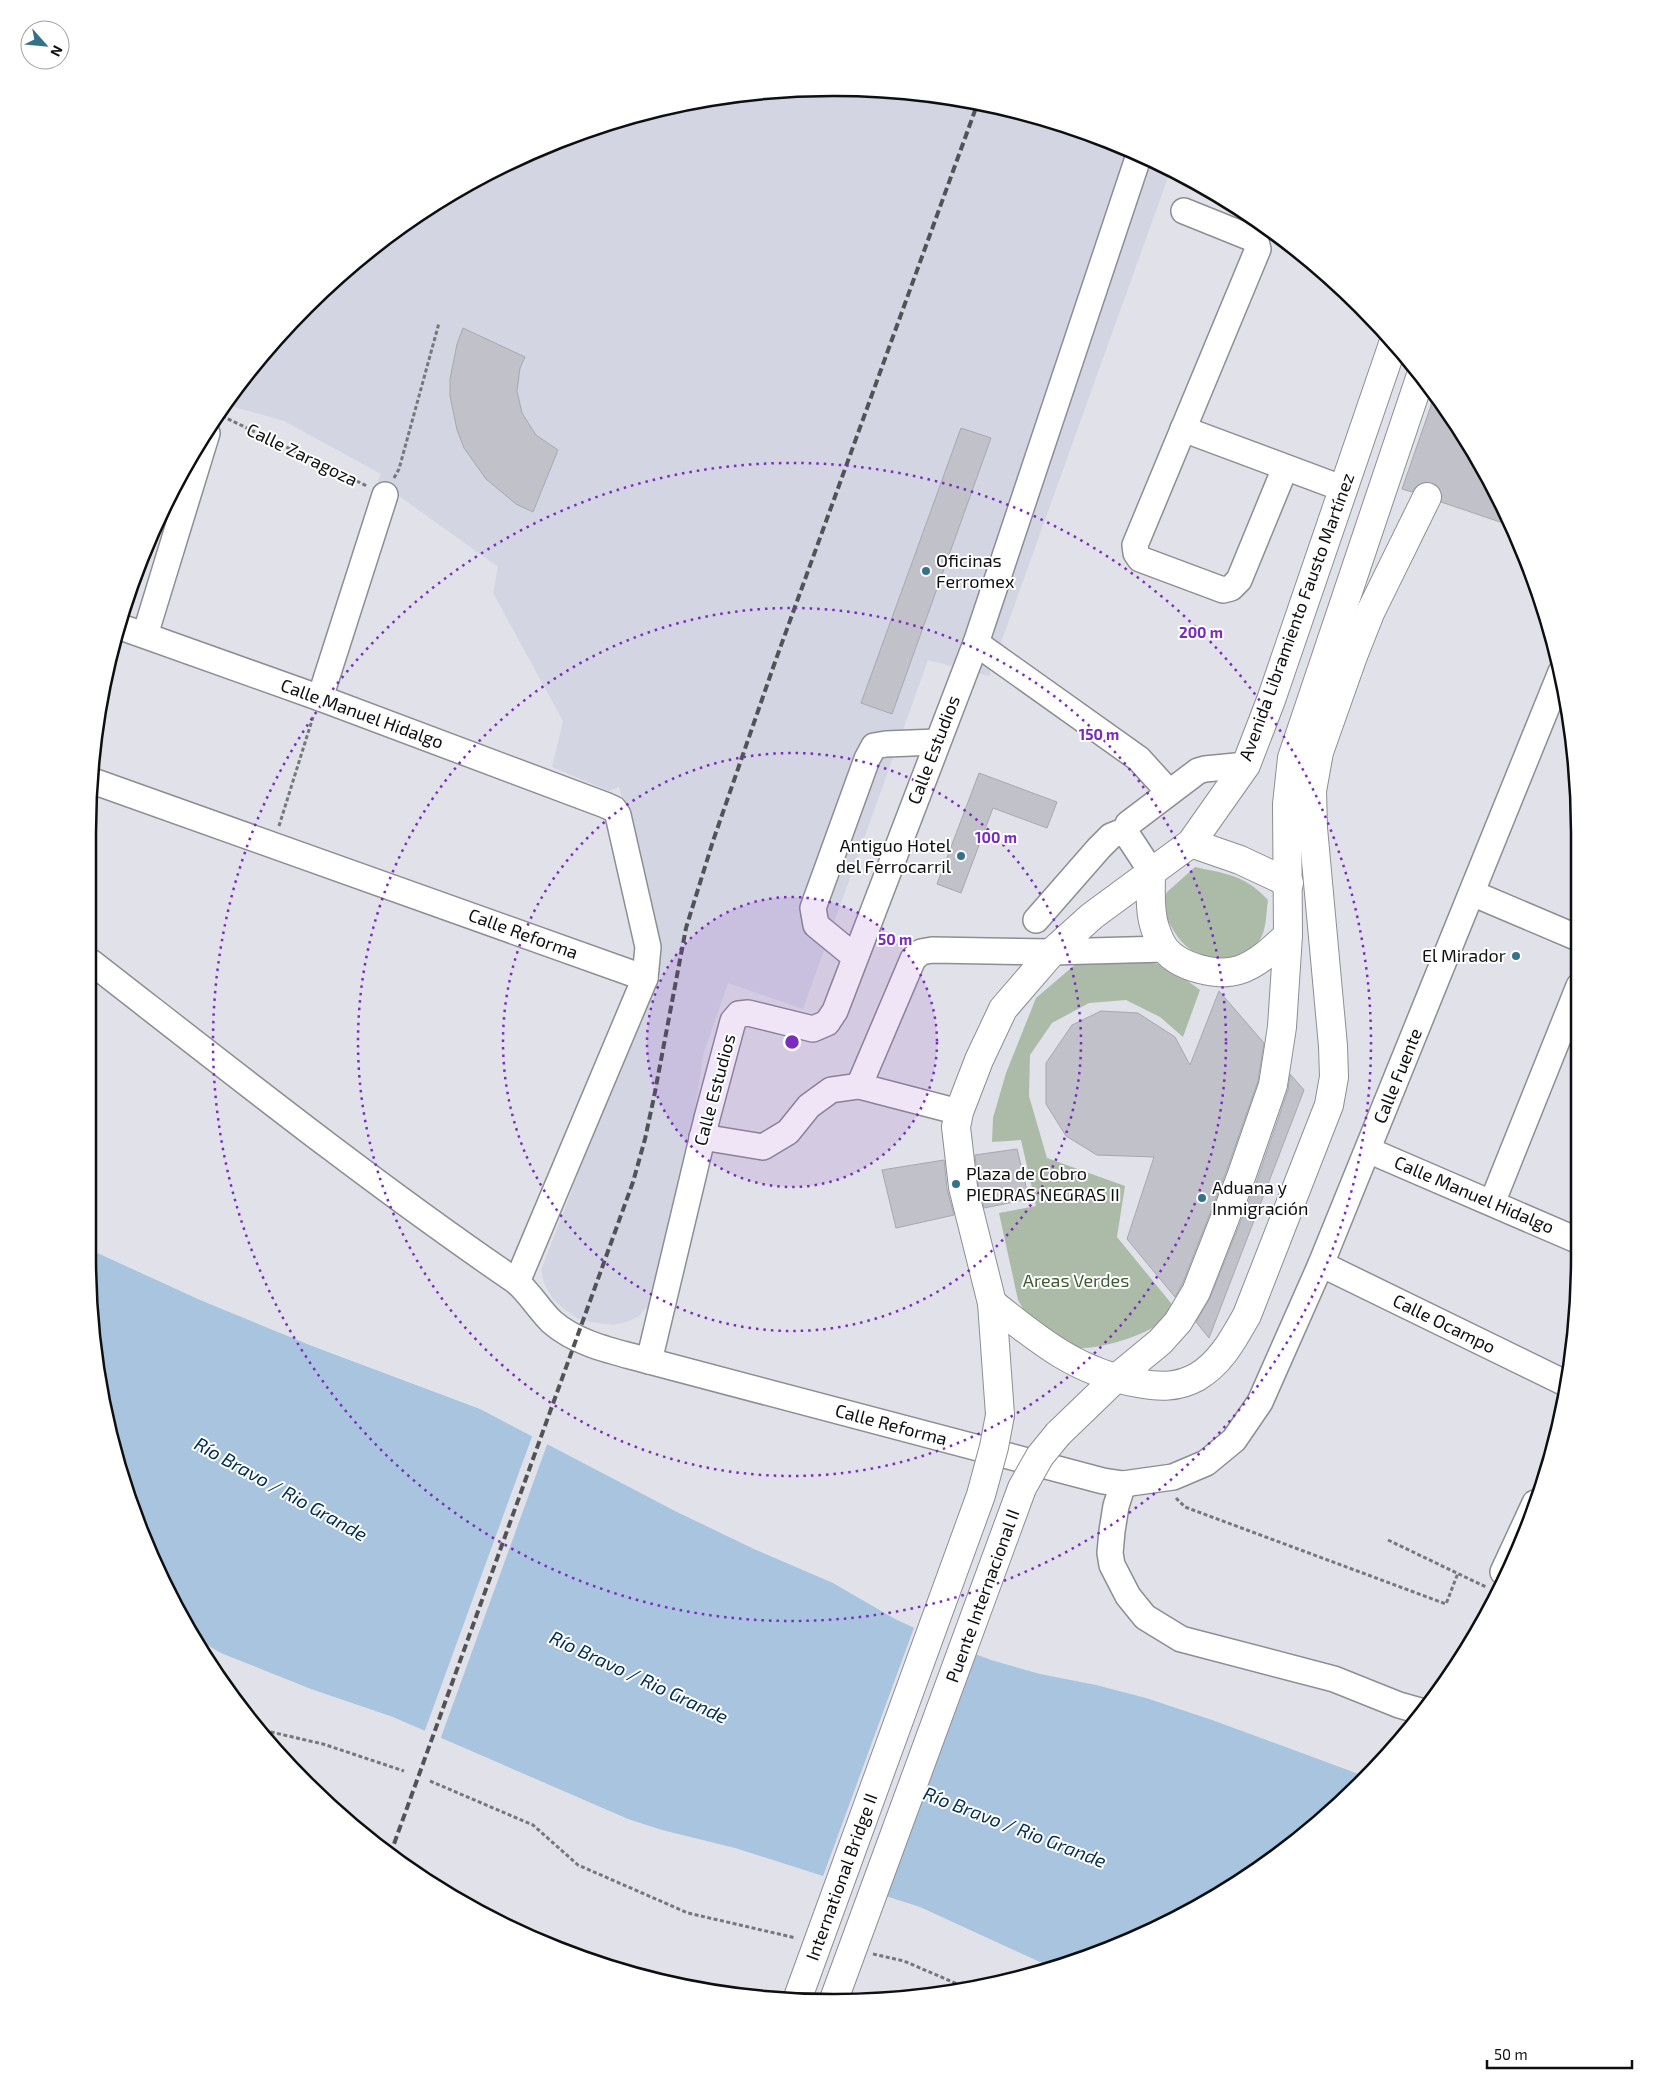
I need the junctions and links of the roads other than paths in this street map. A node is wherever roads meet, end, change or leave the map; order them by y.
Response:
1 (1137, 161) edge
2 (1184, 211) dead end
3 (1391, 351) edge
4 (1418, 385) edge
5 (1183, 429) junction
6 (199, 458) edge
7 (1285, 468) junction
8 (1344, 489) junction
9 (385, 495) road end
10 (1427, 497) tunnel mouth
11 (125, 628) edge
12 (145, 635) junction
13 (976, 644) junction
14 (1556, 685) edge
15 (320, 698) junction
16 (937, 742) junction
17 (1246, 765) junction
18 (98, 783) edge
19 (1169, 792) junction
20 (1126, 830) junction
21 (1190, 843) junction
22 (1151, 871) junction
23 (1289, 883) junction
24 (1472, 893) junction
25 (1036, 920) dead end
26 (1288, 935) junction
27 (1571, 935) edge
28 (1165, 949) junction
29 (1052, 952) junction
30 (854, 957) junction
31 (96, 966) edge
32 (646, 978) junction
33 (1571, 1006) edge
34 (859, 1086) junction
35 (960, 1112) junction
36 (702, 1137) junction
37 (1368, 1150) junction
38 (1492, 1203) junction
39 (1571, 1236) edge
40 (1321, 1264) junction
41 (517, 1282) junction
42 (992, 1304) junction
43 (650, 1361) junction
44 (1115, 1379) junction
45 (1560, 1381) edge
46 (1000, 1415) joint
47 (1058, 1434) joint
48 (1206, 1463) joint
49 (1123, 1484) junction
50 (1415, 1709) edge
51 (887, 1754) joint
52 (921, 1765) joint
53 (800, 1993) edge
54 (836, 1994) edge

1 - 13 street, Calle Estudios
2 - 5 street
3 - 8 highway, Avenida Libramiento Fausto Martínez
4 - 23 highway, Avenida Libramiento Fausto Martínez
5 - 7 street
5 - 7 street
6 - 12 street
7 - 8 street
8 - 17 highway, Avenida Libramiento Fausto Martínez
9 - 15 street
10 - 44 highway
11 - 12 street, Calle Manuel Hidalgo
12 - 15 street, Calle Manuel Hidalgo
13 - 16 street, Calle Estudios
13 - 19 street
14 - 24 street, Calle Fuente
15 - 32 street, Calle Manuel Hidalgo
16 - 30 street, Calle Estudios
16 - 30 street
17 - 19 street
17 - 21 highway, Avenida Libramiento Fausto Martínez
18 - 32 street, Calle Reforma
19 - 20 street
20 - 22 street
20 - 25 street
21 - 22 highway, Avenida Libramiento Fausto Martínez
21 - 23 highway
22 - 28 highway
22 - 29 highway, Avenida Libramiento Fausto Martínez
23 - 26 highway, Avenida Libramiento Fausto Martínez
24 - 27 street
24 - 37 street, Calle Fuente
26 - 28 highway
26 - 44 highway, Avenida Libramiento Fausto Martínez
28 - 29 street
29 - 34 street
29 - 35 highway, Avenida Libramiento Fausto Martínez
30 - 36 street, Calle Estudios
31 - 41 street, Calle Reforma
32 - 41 street
33 - 38 street
34 - 35 street
34 - 36 street
35 - 42 highway, Avenida Libramiento Fausto Martínez
36 - 43 street, Calle Estudios
37 - 38 street, Calle Manuel Hidalgo
37 - 40 street, Calle Fuente
38 - 39 street, Calle Manuel Hidalgo
40 - 45 street, Calle Ocampo
40 - 48 street, Calle Fuente
41 - 43 street, Calle Reforma
42 - 44 highway
42 - 46 highway, Avenida Libramiento Fausto Martínez
43 - 49 street, Calle Reforma
44 - 47 highway, Avenida Libramiento Fausto Martínez
46 - 51 highway, Puente Internacional II, bridge
47 - 52 highway, Puente Internacional II, bridge
48 - 49 street, Calle Reforma
49 - 50 street
51 - 53 highway, International Bridge II, bridge
52 - 54 highway, International Bridge II, bridge

